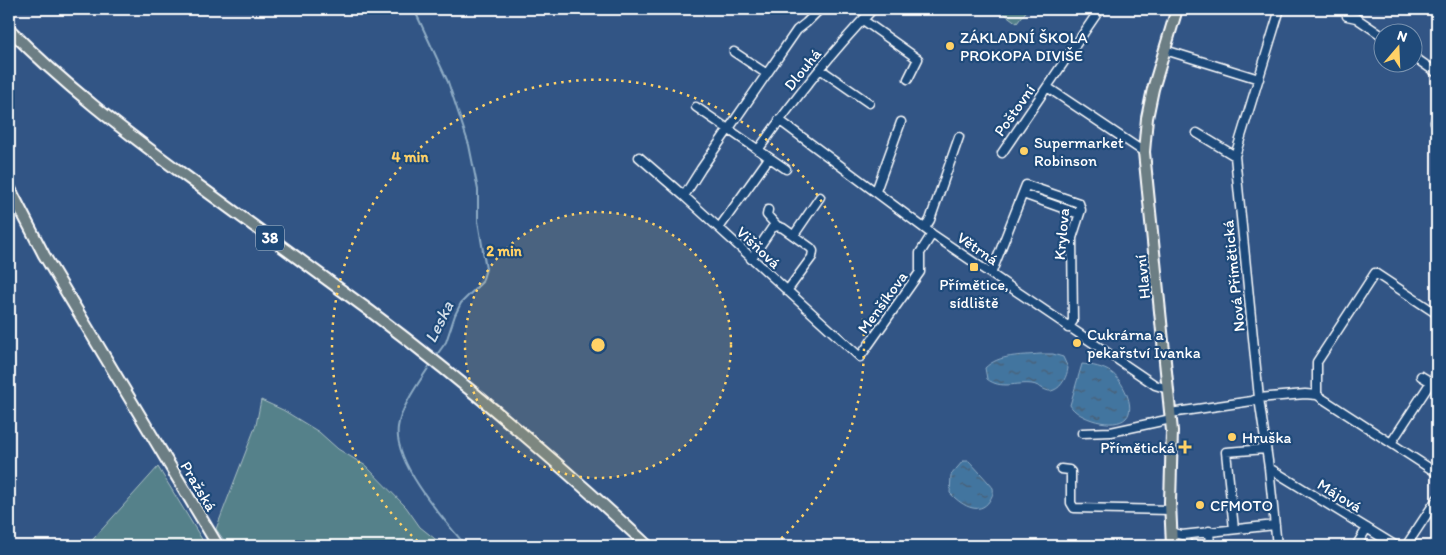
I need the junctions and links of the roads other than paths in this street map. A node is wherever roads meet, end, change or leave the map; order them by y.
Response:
1 (820, 9) edge
2 (872, 9) edge
3 (1100, 9) edge
4 (1178, 9) edge
5 (1280, 9) edge
6 (1346, 16) dead end
7 (862, 20) junction
8 (9, 29) edge
9 (1374, 30) edge
10 (1165, 50) junction
11 (734, 52) dead end
12 (1424, 64) edge
13 (820, 69) junction
14 (1437, 73) edge
15 (767, 74) junction
16 (908, 79) dead end
17 (1259, 79) junction
18 (1048, 87) junction
19 (869, 104) dead end
20 (696, 107) dead end
21 (779, 120) junction
22 (900, 122) dead end
23 (728, 130) junction
24 (1197, 133) dead end
25 (959, 137) dead end
26 (758, 150) junction
27 (1144, 152) junction
28 (1002, 153) dead end
29 (1235, 156) junction
30 (639, 157) dead end
31 (769, 158) junction
32 (786, 169) dead end
33 (9, 187) edge
34 (876, 190) junction
35 (684, 196) junction
36 (820, 197) dead end
37 (768, 210) dead end
38 (777, 226) junction
39 (719, 228) junction
40 (925, 228) junction
41 (932, 234) junction
42 (794, 235) junction
43 (751, 258) junction
44 (991, 274) junction
45 (787, 291) junction
46 (1437, 314) edge
47 (1068, 328) junction
48 (860, 357) joint
49 (1421, 376) dead end
50 (1168, 389) junction
51 (1317, 395) junction
52 (1259, 398) junction
53 (1171, 416) junction
54 (1082, 433) dead end
55 (1391, 443) junction
56 (1266, 449) junction
57 (1269, 468) junction
58 (1062, 469) dead end
59 (1437, 473) edge
60 (1437, 499) edge
61 (1171, 510) junction
62 (1275, 525) junction
63 (1367, 528) junction
64 (1234, 529) junction
65 (1209, 531) junction
66 (1172, 533) junction
67 (218, 546) edge
68 (648, 546) edge
69 (1172, 546) edge
70 (1210, 546) edge
71 (1277, 546) edge
72 (1356, 546) edge
73 (1396, 546) edge
74 (1406, 546) edge

1 - 15 street
2 - 7 street, Dlouhá
3 - 18 street, Poštovní
4 - 10 main road, Hlavní
5 - 17 street, Nová Přímětická
6 - 9 street
7 - 13 street, Dlouhá
7 - 16 street
8 - 68 main road, 38
10 - 17 street
10 - 27 main road, Hlavní
11 - 15 street
12 - 14 street
13 - 19 street
13 - 21 street, Dlouhá
15 - 23 street
17 - 29 street, Nová Přímětická
18 - 27 street
18 - 28 street, Poštovní
20 - 23 street
21 - 26 street, Dlouhá
21 - 34 street, Větrná
22 - 34 street
23 - 26 street
23 - 35 street
24 - 29 street
25 - 40 street
26 - 31 street
27 - 50 main road, Hlavní
29 - 52 street, Nová Přímětická
30 - 35 street, Višňová
31 - 32 street
31 - 39 street
33 - 67 main road, Pražská
34 - 40 street, Větrná
35 - 39 street, Višňová
36 - 42 street
37 - 38 street
38 - 42 street
38 - 43 street
39 - 43 street, Višňová
40 - 41 street, Větrná
41 - 44 street, Větrná
41 - 48 street, Menšíkova
42 - 45 street
43 - 45 street, Višňová
44 - 47 street, Větrná
44 - 47 street, Krylova
45 - 48 street, Višňová
46 - 51 street
47 - 50 street, Větrná
49 - 55 street
50 - 53 main road, Hlavní
51 - 52 street
51 - 55 street
52 - 53 street
52 - 56 street, Nová Přímětická
53 - 54 street
53 - 61 main road, Hlavní
55 - 59 street
56 - 57 street, Nová Přímětická
56 - 64 street
57 - 62 street, Nová Přímětická
57 - 63 street, Májová
58 - 61 street
60 - 74 street
61 - 66 main road, Hlavní
62 - 64 street
62 - 71 street, Nová Přímětická
63 - 72 street
63 - 73 street, Májová
64 - 65 street
65 - 66 street
65 - 70 street
66 - 69 main road, Hlavní

